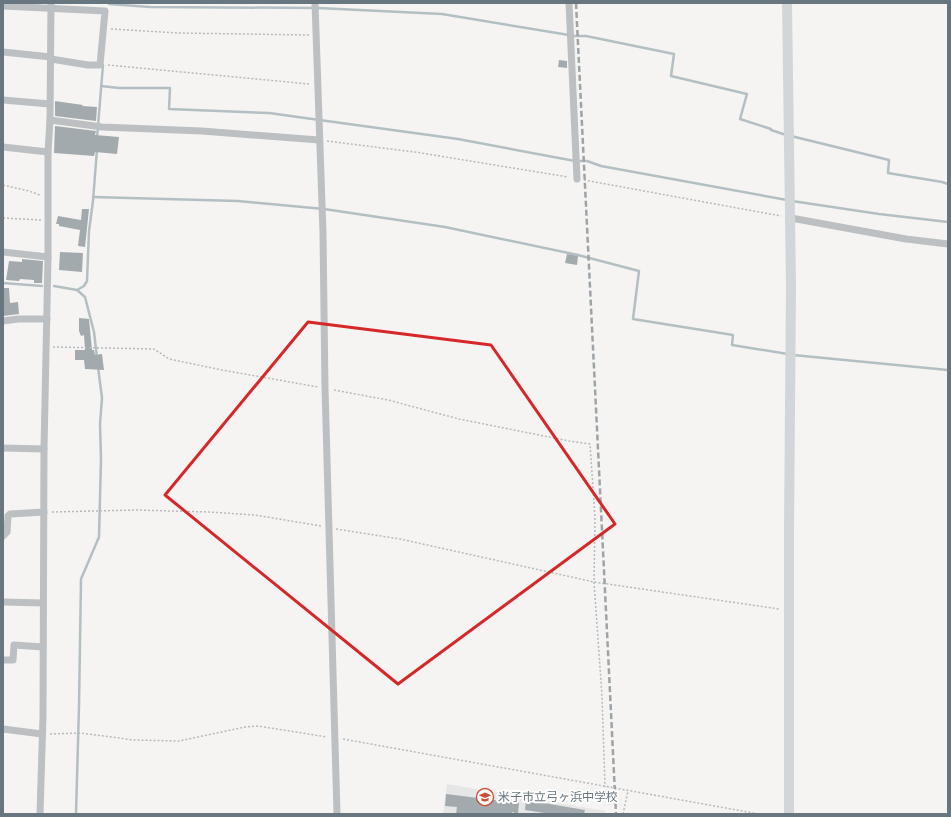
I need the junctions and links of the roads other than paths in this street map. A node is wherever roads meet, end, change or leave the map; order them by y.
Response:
1 (315, 3) edge
2 (569, 3) edge
3 (787, 3) edge
4 (3, 6) edge
5 (51, 6) edge
6 (3, 52) edge
7 (50, 58) junction
8 (3, 100) edge
9 (50, 104) junction
10 (50, 120) junction
11 (319, 140) junction
12 (3, 147) edge
13 (48, 152) junction
14 (577, 179) road end
15 (791, 218) junction
16 (948, 244) edge
17 (3, 252) edge
18 (48, 257) junction
19 (47, 319) junction
20 (3, 321) edge
21 (3, 448) edge
22 (44, 449) junction
23 (44, 512) junction
24 (3, 536) edge
25 (3, 602) edge
26 (43, 603) junction
27 (43, 647) junction
28 (3, 660) edge
29 (3, 729) edge
30 (42, 734) junction
31 (40, 814) edge
32 (337, 814) edge
33 (789, 814) edge

1 - 11 street
2 - 14 street
3 - 15 street
4 - 5 street
5 - 7 street
5 - 7 street
6 - 7 street
7 - 9 street
8 - 9 street
9 - 10 street
10 - 11 street
10 - 13 street
11 - 32 street
12 - 13 street
13 - 18 street
15 - 16 street
15 - 33 street
17 - 18 street
18 - 19 street
19 - 20 street
19 - 22 street
21 - 22 street
22 - 23 street
23 - 24 street
23 - 26 street
25 - 26 street
26 - 27 street
27 - 28 street
27 - 30 street
29 - 30 street
30 - 31 street

